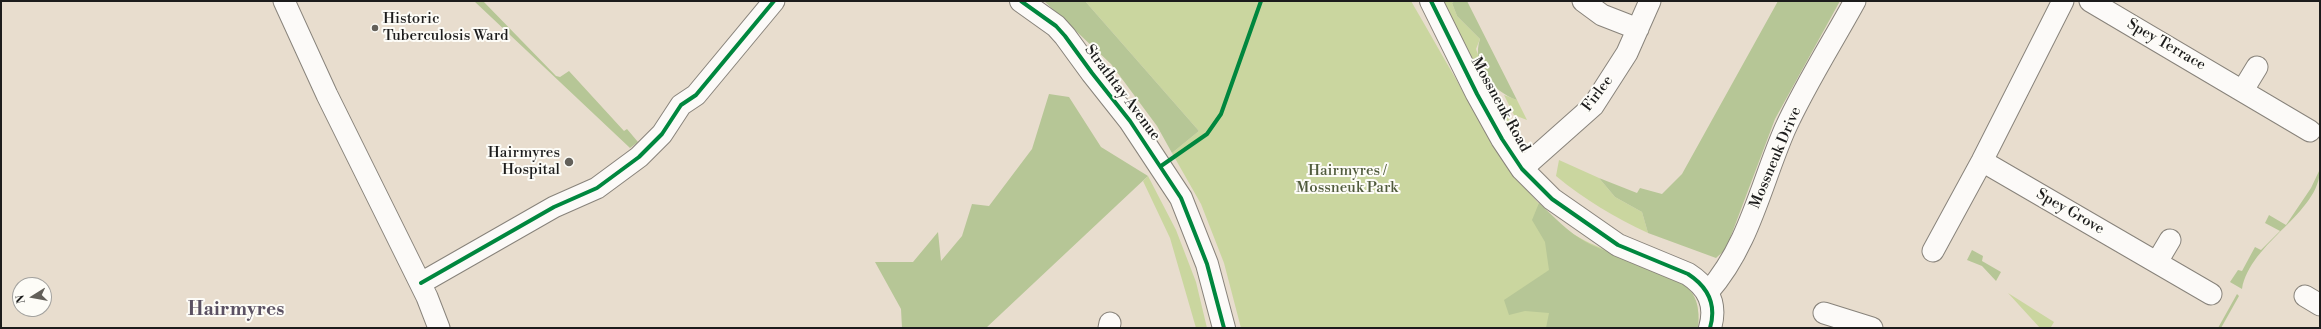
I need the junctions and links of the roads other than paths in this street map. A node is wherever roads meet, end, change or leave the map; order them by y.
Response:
1 (284, 1) edge
2 (774, 1) edge
3 (1021, 1) edge
4 (1431, 1) edge
5 (1583, 1) edge
6 (1650, 1) edge
7 (1855, 1) edge
8 (2063, 1) edge
9 (2090, 1) edge
10 (1638, 29) junction
11 (2257, 67) dead end
12 (2243, 90) junction
13 (2310, 131) dead end
14 (1982, 161) junction
15 (1522, 169) junction
16 (2170, 240) dead end
17 (1933, 251) dead end
18 (2157, 262) junction
19 (421, 283) junction
20 (1708, 292) junction
21 (2211, 294) dead end
22 (1824, 313) dead end
23 (439, 328) edge
24 (1224, 328) edge
25 (1710, 328) edge
26 (1872, 328) edge

1 - 19 street
2 - 19 street
3 - 24 street, Strathtay Avenue
4 - 15 street, Mossneuk Road
5 - 10 street
6 - 10 street, Firlee
7 - 20 street, Mossneuk Drive
8 - 14 street
9 - 12 street, Spey Terrace
10 - 15 street, Firlee
11 - 12 street
12 - 13 street, Spey Terrace
14 - 17 street
14 - 18 street, Spey Grove
15 - 20 street, Mossneuk Road
16 - 18 street
18 - 21 street, Spey Grove
19 - 23 street
20 - 25 street
22 - 26 street

